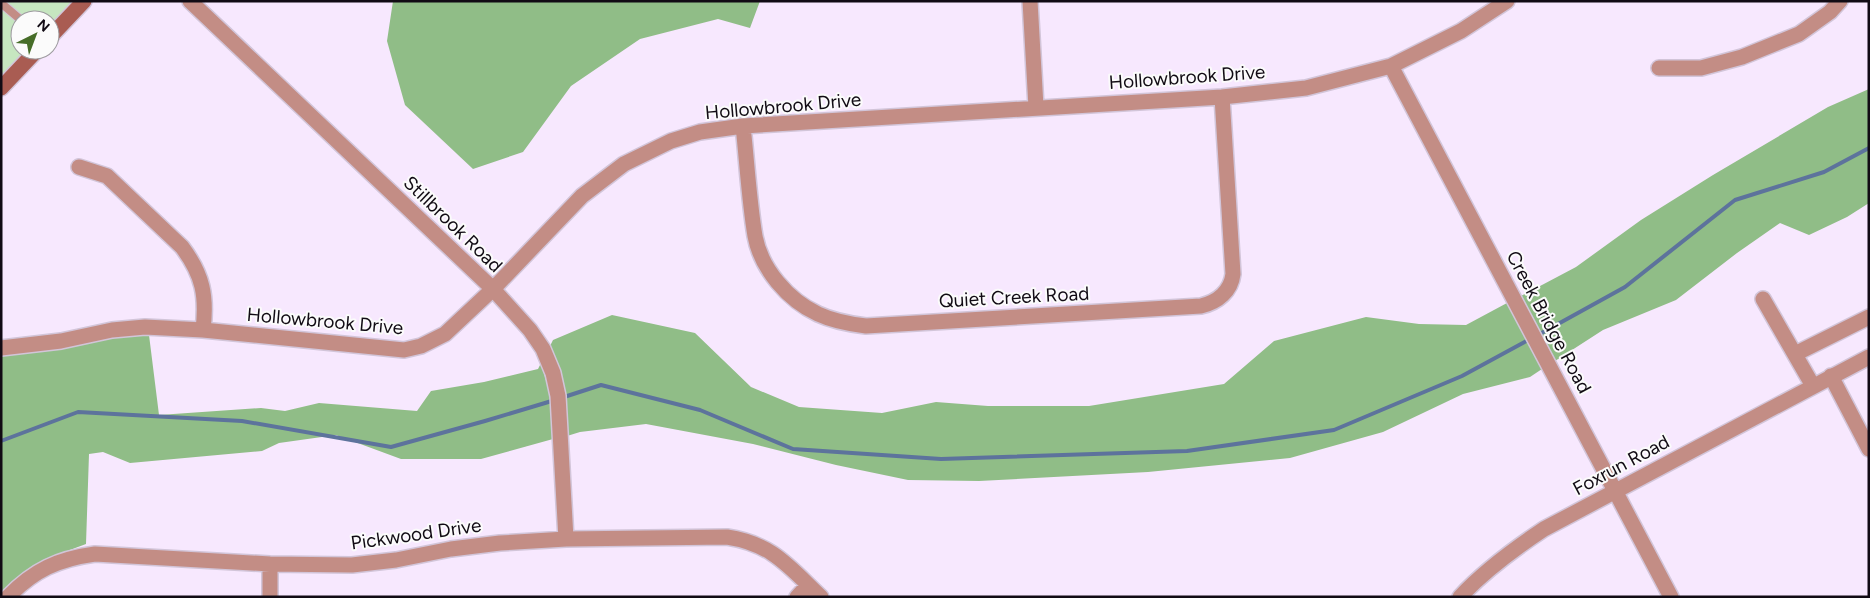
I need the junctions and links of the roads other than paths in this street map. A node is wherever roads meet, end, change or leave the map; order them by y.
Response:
1 (84, 1) edge
2 (190, 1) edge
3 (1030, 1) edge
4 (1507, 1) edge
5 (1840, 1) edge
6 (60, 26) edge
7 (28, 60) edge
8 (1391, 66) junction
9 (1659, 68) dead end
10 (1, 88) edge
11 (1222, 97) junction
12 (1036, 107) junction
13 (743, 126) junction
14 (79, 167) dead end
15 (493, 289) junction
16 (1763, 299) dead end
17 (1869, 317) edge
18 (203, 330) junction
19 (1, 348) edge
20 (1795, 354) junction
21 (1869, 357) edge
22 (1831, 376) junction
23 (1813, 386) junction
24 (1869, 449) edge
25 (1615, 490) junction
26 (566, 539) junction
27 (270, 564) junction
28 (808, 585) junction
29 (8, 597) edge
30 (270, 597) edge
31 (797, 597) edge
32 (821, 597) edge
33 (1460, 597) edge
34 (1671, 597) edge

1 - 6 street
2 - 15 street, Stillbrook Road
3 - 12 street
4 - 8 street, Hollowbrook Drive
5 - 9 street
7 - 10 street
8 - 11 street, Hollowbrook Drive
8 - 25 street, Creek Bridge Road
11 - 12 street, Hollowbrook Drive
11 - 13 street, Quiet Creek Road
12 - 13 street, Hollowbrook Drive
13 - 15 street, Hollowbrook Drive
14 - 18 street
15 - 18 street, Hollowbrook Drive
15 - 26 street, Stillbrook Road
16 - 20 street
17 - 20 street
18 - 19 street, Hollowbrook Drive
20 - 23 street
21 - 22 street, Foxrun Road
22 - 23 street, Foxrun Road
22 - 24 street
23 - 25 street, Foxrun Road
25 - 33 street, Foxrun Road
25 - 34 street, Creek Bridge Road
26 - 27 street, Pickwood Drive
26 - 28 street, Pickwood Drive
27 - 29 street, Pickwood Drive
27 - 30 street
28 - 31 street
28 - 32 street, Pickwood Drive

